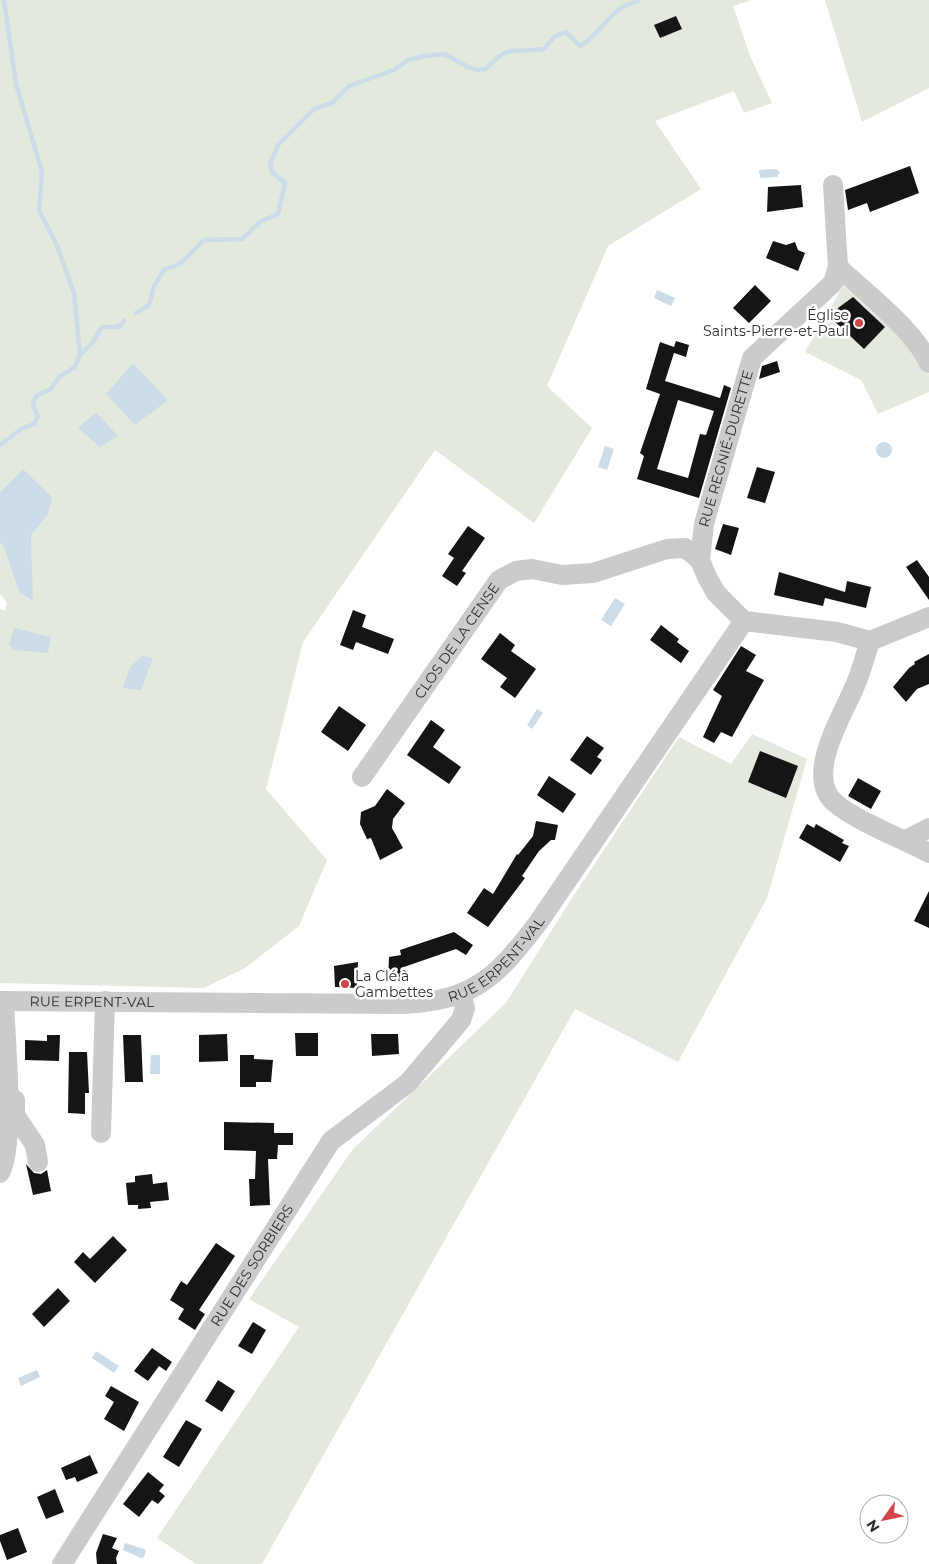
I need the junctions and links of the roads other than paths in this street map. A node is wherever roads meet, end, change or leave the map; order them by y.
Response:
1 (832, 185) dead end
2 (838, 267) junction
3 (929, 364) edge
4 (700, 560) junction
5 (929, 616) edge
6 (744, 621) junction
7 (870, 641) junction
8 (362, 777) dead end
9 (929, 828) edge
10 (906, 840) junction
11 (929, 853) edge
12 (460, 994) junction
13 (5, 1001) edge
14 (105, 1001) junction
15 (101, 1133) dead end
16 (38, 1162) dead end
17 (0, 1173) edge
18 (62, 1564) edge

1 - 2 street
2 - 3 street
2 - 4 street, RUE REGNIÉ-DURETTE
4 - 6 street
4 - 8 street, CLOS DE LA CENSE
5 - 7 street
6 - 7 street
6 - 12 street, RUE ERPENT-VAL
7 - 10 street
9 - 10 street
10 - 11 street
12 - 14 street, RUE ERPENT-VAL
12 - 18 street, RUE DES SORBIERS
13 - 14 street, RUE ERPENT-VAL
13 - 16 street
13 - 17 street
14 - 15 street

